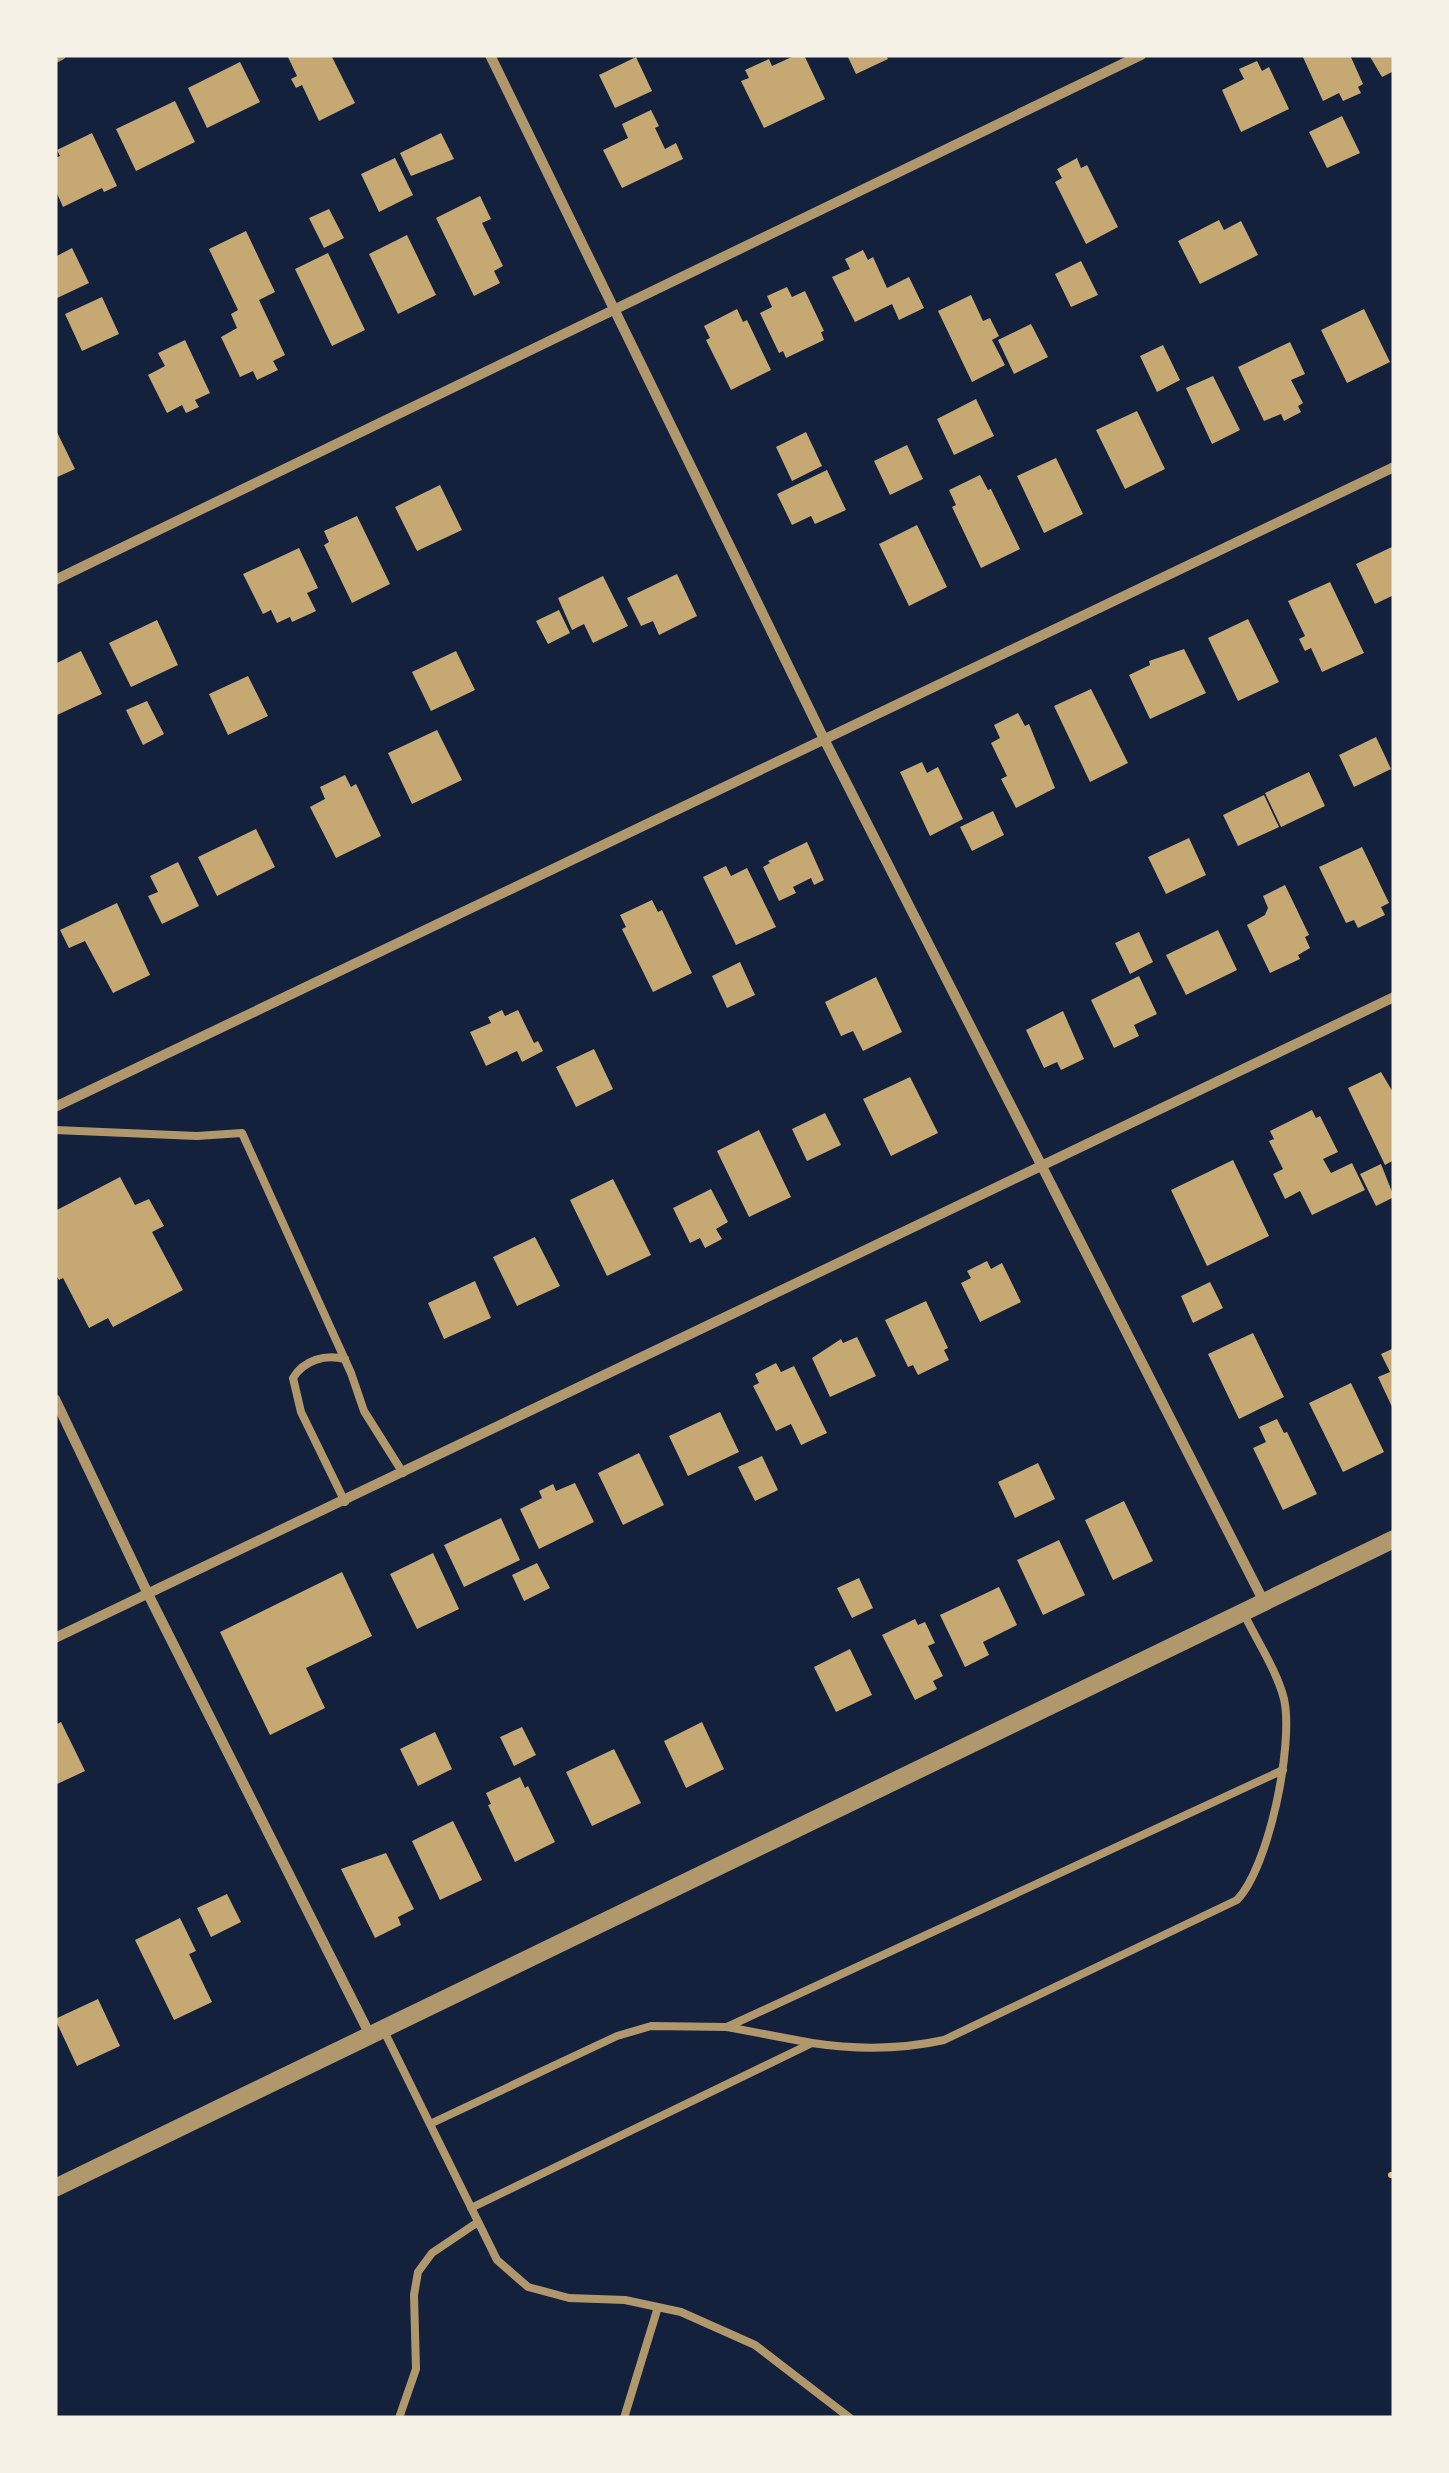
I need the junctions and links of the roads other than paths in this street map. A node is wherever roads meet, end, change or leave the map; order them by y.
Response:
1 (490, 55) edge
2 (1141, 55) edge
3 (613, 309) junction
4 (1394, 467) edge
5 (55, 580) edge
6 (824, 739) junction
7 (1394, 997) edge
8 (55, 1107) edge
9 (55, 1130) edge
10 (1042, 1166) junction
11 (344, 1359) junction
12 (55, 1399) edge
13 (404, 1473) junction
14 (345, 1502) junction
15 (1394, 1540) edge
16 (148, 1594) junction
17 (1264, 1602) junction
18 (1244, 1612) junction
19 (55, 1638) edge
20 (1283, 1770) junction
21 (727, 2028) junction
22 (377, 2032) junction
23 (812, 2043) junction
24 (430, 2124) junction
25 (55, 2188) edge
26 (472, 2208) junction
27 (478, 2222) junction
28 (658, 2307) junction
29 (399, 2418) edge
30 (624, 2418) edge
31 (850, 2418) edge

1 - 3 street
2 - 3 street
3 - 5 street
3 - 6 street
4 - 6 street
6 - 8 street
6 - 10 street
7 - 10 street
9 - 11 lane
10 - 13 street
10 - 17 street
11 - 13 lane
11 - 14 lane
12 - 16 street
13 - 14 street
14 - 16 street
15 - 17 street
16 - 19 street
16 - 22 street
17 - 18 street
18 - 20 lane
18 - 22 street
20 - 21 lane
20 - 23 lane
21 - 23 lane
21 - 24 lane
22 - 24 lane
22 - 25 street
23 - 26 lane
24 - 26 lane
26 - 27 lane
27 - 28 lane
27 - 29 lane
28 - 30 lane
28 - 31 lane

